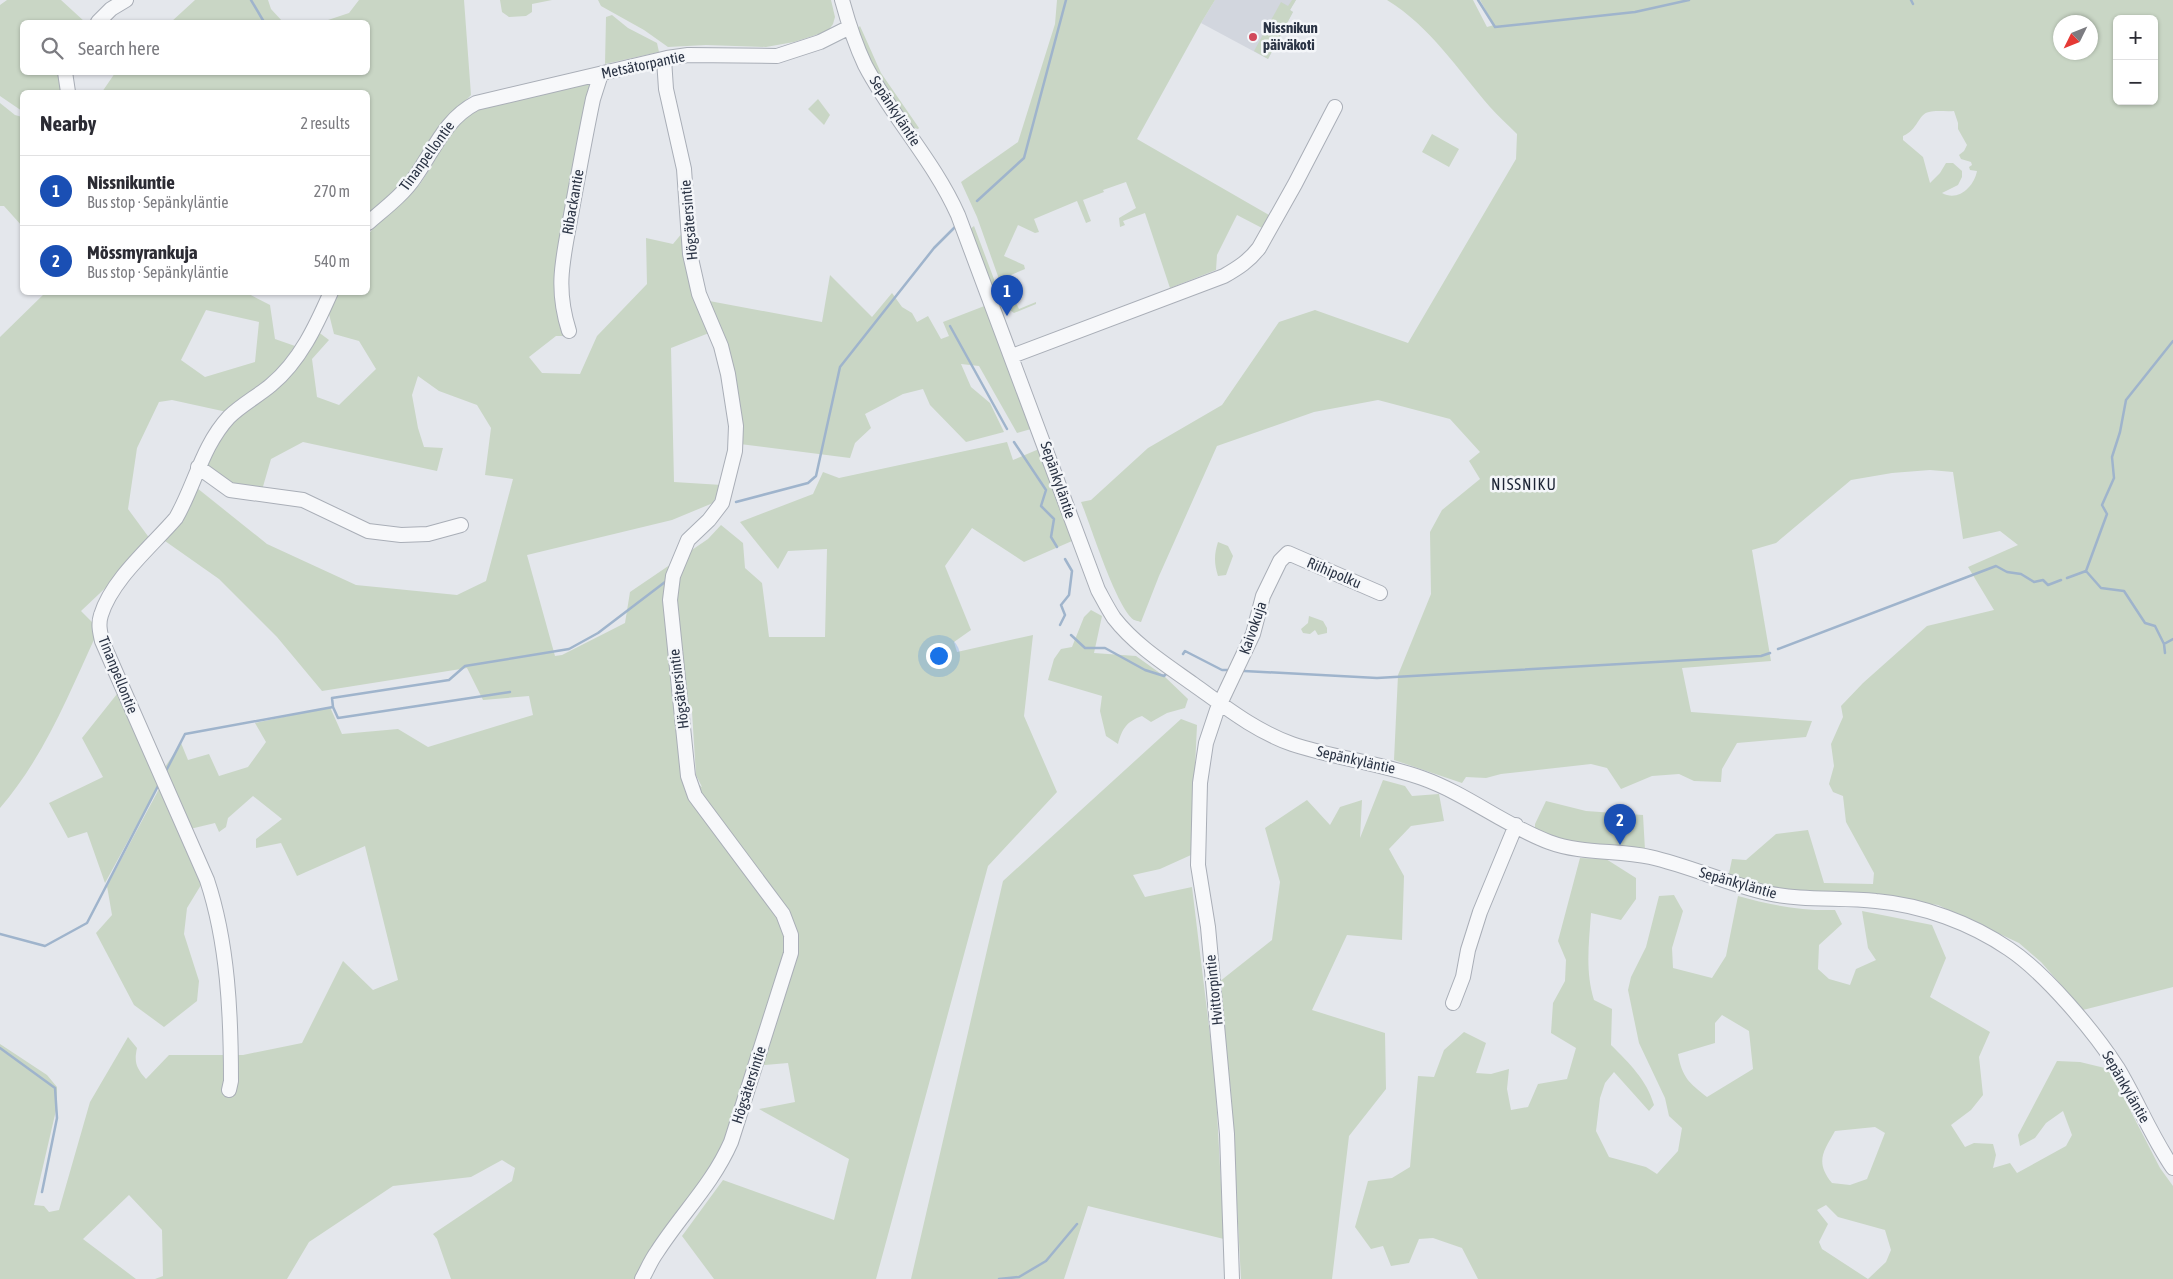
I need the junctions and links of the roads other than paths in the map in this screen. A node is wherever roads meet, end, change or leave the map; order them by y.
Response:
1 (126, 0) edge
2 (842, 0) edge
3 (100, 20) edge
4 (850, 27) junction
5 (664, 59) junction
6 (601, 74) junction
7 (65, 75) edge
8 (68, 90) edge
9 (1335, 107) dead end
10 (464, 109) joint
11 (370, 221) edge
12 (330, 295) edge
13 (569, 331) dead end
14 (1012, 356) junction
15 (198, 467) junction
16 (461, 525) dead end
17 (1288, 553) joint
18 (1380, 593) dead end
19 (1220, 704) junction
20 (1516, 825) junction
21 (1452, 1003) dead end
22 (229, 1090) dead end
23 (2173, 1168) edge
24 (642, 1279) edge
25 (1232, 1279) edge

1 - 3 street
2 - 4 street, Sepänkyläntie
4 - 5 street, Metsätorpantie
4 - 14 street, Sepänkyläntie
5 - 6 street, Metsätorpantie
5 - 24 street, Högsätersintie
6 - 10 street, Metsätorpantie
6 - 13 street, Ribackantie
7 - 8 street
9 - 14 street
10 - 11 street, Tinanpellontie
12 - 15 street, Tinanpellontie
14 - 19 street, Sepänkyläntie
15 - 16 street
15 - 22 street, Tinanpellontie
17 - 18 street, Riihipolku
17 - 19 street, Kaivokuja
19 - 20 street, Sepänkyläntie
19 - 25 street, Hvittorpintie
20 - 21 street
20 - 23 street, Sepänkyläntie

